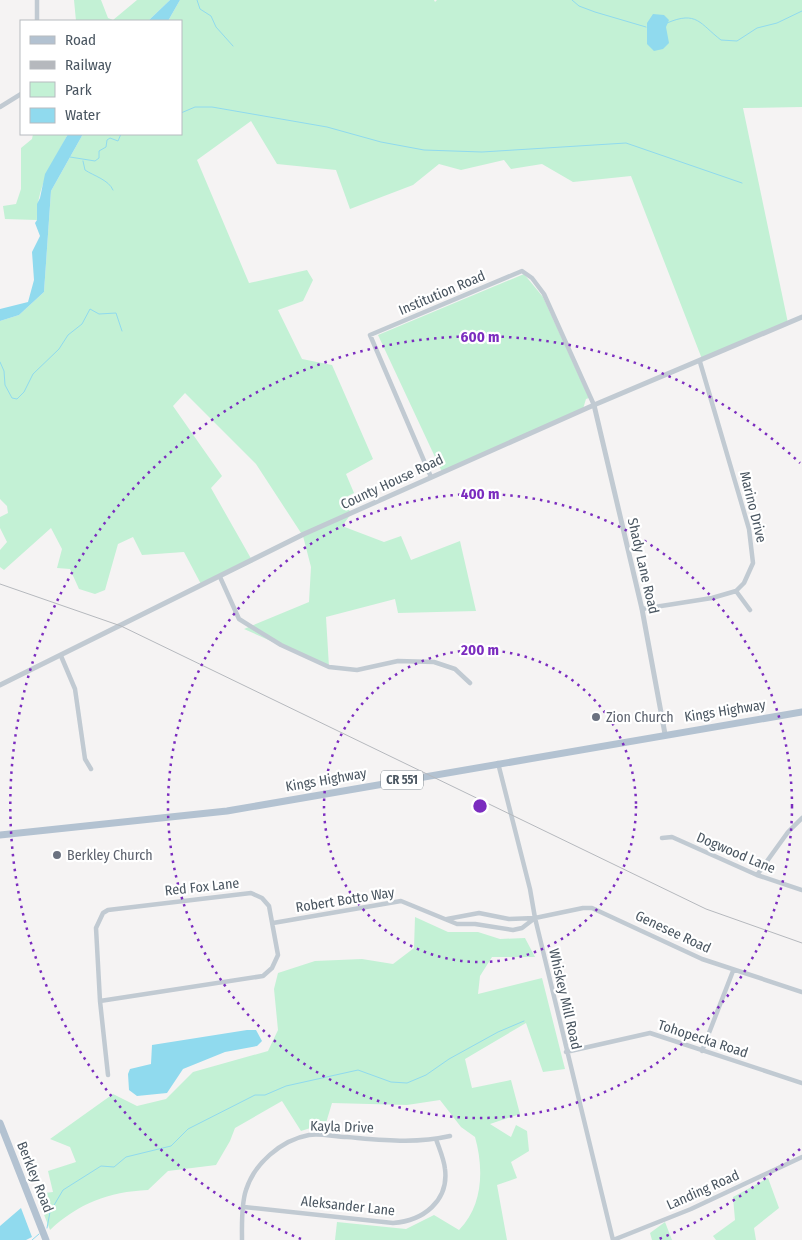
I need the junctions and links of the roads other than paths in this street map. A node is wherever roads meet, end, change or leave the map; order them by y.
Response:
1 (38, 0) edge
2 (37, 20) edge
3 (20, 95) edge
4 (0, 107) edge
5 (802, 317) edge
6 (700, 362) junction
7 (594, 405) junction
8 (431, 476) junction
9 (220, 578) junction
10 (736, 591) junction
11 (642, 610) junction
12 (750, 610) dead end
13 (61, 656) junction
14 (470, 683) dead end
15 (0, 686) edge
16 (802, 712) edge
17 (665, 734) junction
18 (498, 763) junction
19 (91, 769) dead end
20 (802, 818) edge
21 (0, 835) edge
22 (662, 838) dead end
23 (757, 875) junction
24 (802, 890) edge
25 (534, 918) junction
26 (447, 919) junction
27 (273, 923) junction
28 (733, 970) junction
29 (802, 992) edge
30 (100, 1002) junction
31 (702, 1051) junction
32 (566, 1052) junction
33 (108, 1074) dead end
34 (802, 1083) edge
35 (0, 1123) edge
36 (450, 1136) dead end
37 (436, 1139) junction
38 (802, 1157) edge
39 (244, 1207) junction
40 (46, 1240) edge
41 (242, 1240) edge
42 (613, 1240) edge

1 - 2 street
3 - 4 street
5 - 6 street, County House Road
6 - 7 street, County House Road
6 - 10 street, Marino Drive
7 - 8 street, County House Road
7 - 8 street, Institution Road
7 - 11 street, Shady Lane Road
8 - 9 street, County House Road
9 - 13 street, County House Road
9 - 14 street
10 - 11 street
10 - 12 street
11 - 17 street, Shady Lane Road
13 - 15 street, County House Road
13 - 19 street
16 - 17 main road, Kings Highway / CR 551
17 - 18 main road, Kings Highway / CR 551
18 - 21 main road, Kings Highway / CR 551
18 - 25 street, Whiskey Mill Road
20 - 23 street
22 - 23 street, Dogwood Lane
23 - 24 street, Dogwood Lane
25 - 26 street
25 - 26 street, Robert Botto Way
25 - 28 street, Genesee Road
25 - 32 street, Whiskey Mill Road
26 - 27 street, Robert Botto Way
27 - 30 street, Red Fox Lane
27 - 30 street, Red Fox Lane
28 - 29 street, Genesee Road
28 - 31 street
30 - 33 street, Red Fox Lane
31 - 32 street, Tohopecka Road
31 - 34 street, Tohopecka Road
32 - 42 street, Whiskey Mill Road
35 - 40 main road, Berkley Road
36 - 37 street, Kayla Drive
37 - 39 street, Kayla Drive
37 - 39 street, Aleksander Lane
38 - 42 street, Landing Road
39 - 41 street, Kayla Drive

